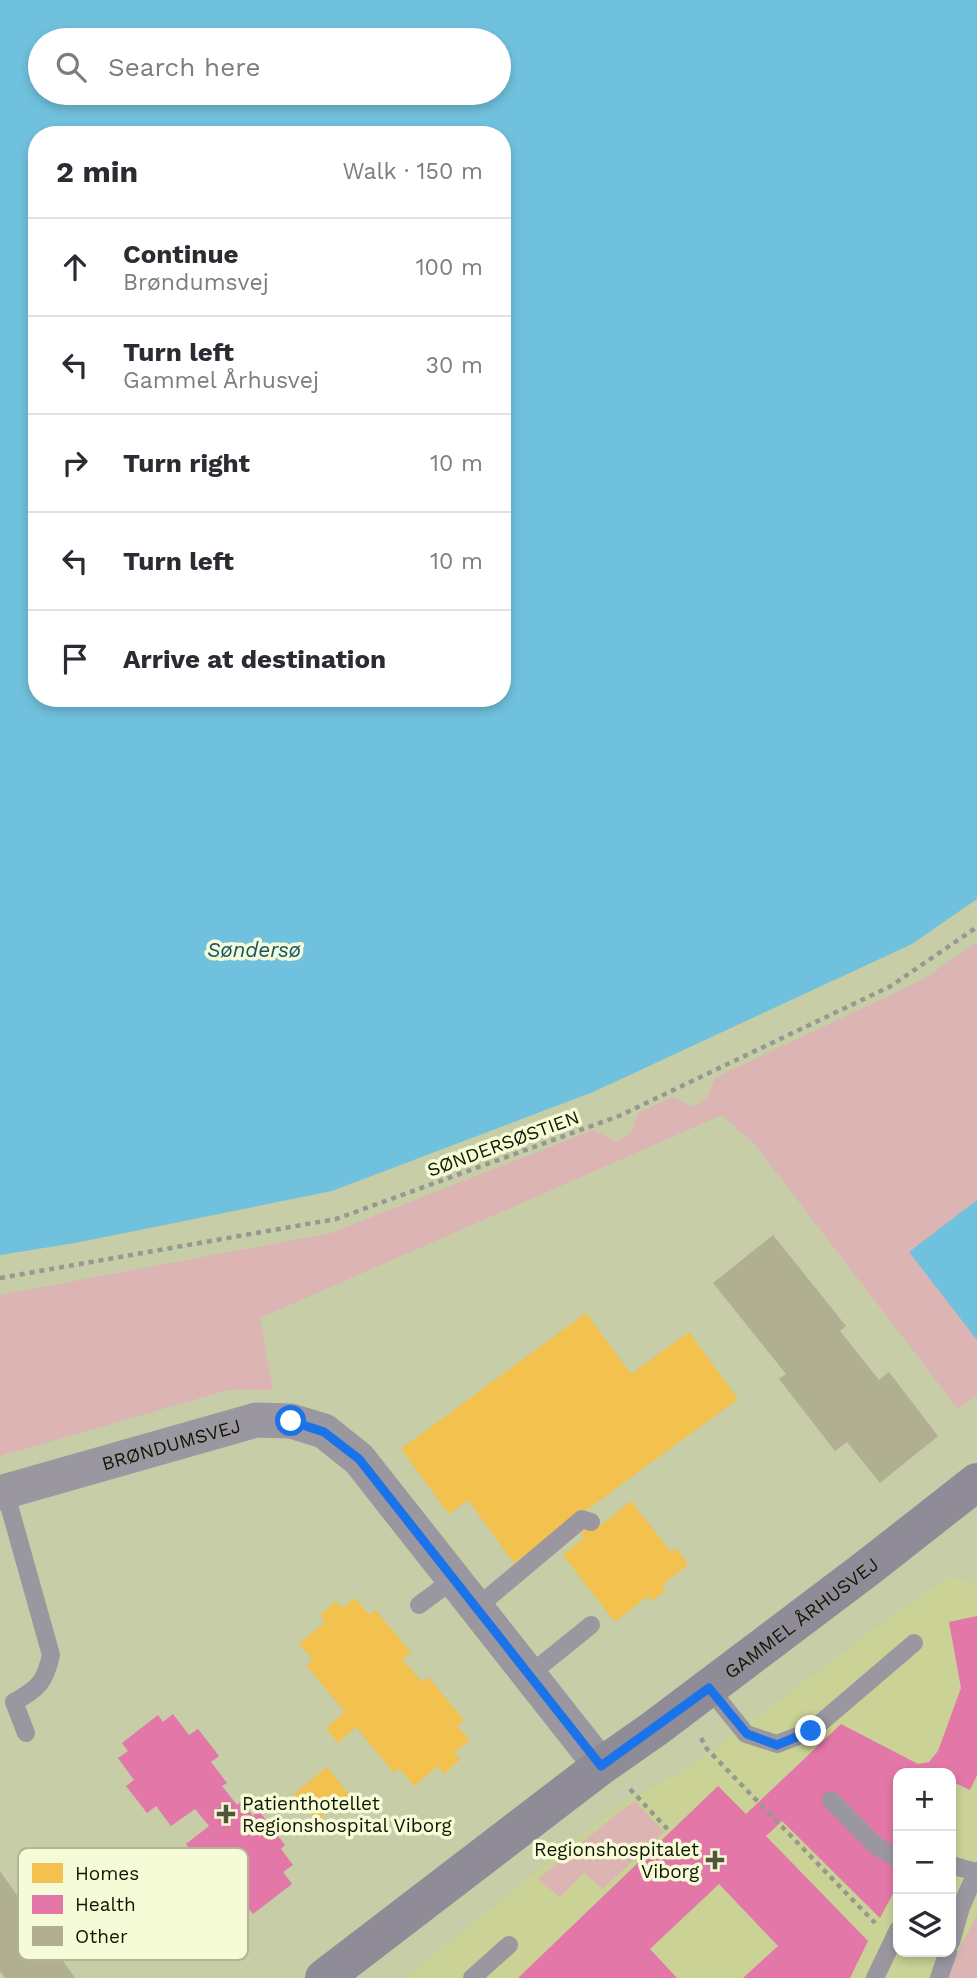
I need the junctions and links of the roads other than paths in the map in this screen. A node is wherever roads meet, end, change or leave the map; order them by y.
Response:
1 (977, 1482) edge
2 (3, 1492) edge
3 (591, 1522) dead end
4 (454, 1579) junction
5 (419, 1605) dead end
6 (476, 1608) junction
7 (591, 1625) dead end
8 (914, 1643) dead end
9 (529, 1675) junction
10 (709, 1688) junction
11 (26, 1734) dead end
12 (603, 1764) junction
13 (831, 1800) dead end
14 (893, 1856) edge
15 (956, 1866) edge
16 (976, 1871) edge
17 (956, 1927) edge
18 (893, 1939) edge
19 (509, 1945) dead end
20 (946, 1957) edge
21 (324, 1978) edge
22 (472, 1978) edge
23 (875, 1978) edge
24 (939, 1978) edge

1 - 10 main road, GAMMEL ÅRHUSVEJ
2 - 4 street, BRØNDUMSVEJ
2 - 11 lane
3 - 6 lane
4 - 5 lane
4 - 6 street, BRØNDUMSVEJ
6 - 9 street, BRØNDUMSVEJ
7 - 9 lane
8 - 10 lane
9 - 12 street, BRØNDUMSVEJ
10 - 12 main road, GAMMEL ÅRHUSVEJ
12 - 21 main road, GAMMEL ÅRHUSVEJ
13 - 14 lane
15 - 16 lane
16 - 17 lane
18 - 23 lane
19 - 22 lane
20 - 24 lane

